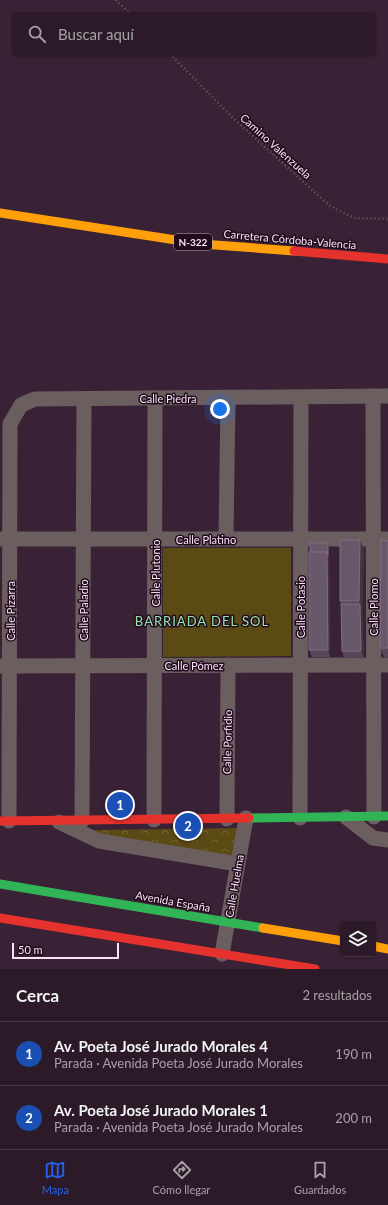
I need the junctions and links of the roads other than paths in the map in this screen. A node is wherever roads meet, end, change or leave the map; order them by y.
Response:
1 (0, 213) edge
2 (388, 259) edge
3 (381, 396) edge
4 (301, 397) junction
5 (155, 398) junction
6 (228, 398) junction
7 (84, 399) junction
8 (21, 405) joint
9 (5, 539) edge
10 (83, 539) junction
11 (155, 539) junction
12 (226, 539) junction
13 (301, 539) junction
14 (381, 539) edge
15 (228, 665) junction
16 (300, 665) junction
17 (381, 665) edge
18 (5, 666) edge
19 (82, 666) junction
20 (155, 666) junction
21 (346, 817) junction
22 (381, 817) edge
23 (246, 818) junction
24 (300, 818) junction
25 (227, 819) junction
26 (154, 820) junction
27 (5, 821) edge
28 (56, 821) junction
29 (82, 821) junction
30 (388, 840) edge
31 (238, 864) junction
32 (0, 884) edge
33 (0, 918) edge
34 (228, 922) junction
35 (340, 941) edge
36 (376, 947) edge
37 (388, 949) edge
38 (222, 954) junction
39 (315, 969) edge

1 - 2 main road, Carretera Córdoba-Valencia / N-322
3 - 4 street, Calle Piedra
3 - 14 street, Calle Plomo
4 - 6 street, Calle Piedra
4 - 13 street, Calle Potasio
5 - 6 street, Calle Piedra
5 - 7 street, Calle Piedra
5 - 11 street, Calle Plutonio
6 - 12 street
7 - 8 street, Calle Piedra
7 - 10 street, Calle Paladio
8 - 9 street, Calle Pizarra
9 - 10 street, Calle Platino
9 - 18 street, Calle Pizarra
10 - 11 street, Calle Platino
10 - 19 street, Calle Paladio
11 - 12 street, Calle Platino
11 - 20 street, Calle Plutonio
12 - 13 street, Calle Platino
13 - 14 street, Calle Platino
13 - 16 street, Calle Potasio
14 - 17 street, Calle Plomo
15 - 16 street, Calle Pómez
15 - 20 street, Calle Pómez
15 - 25 street, Calle Porfidio
16 - 17 street, Calle Pómez
16 - 24 street, Calle Potasio
17 - 22 street, Calle Plomo
18 - 19 street, Calle Pómez
18 - 27 street, Calle Pizarra
19 - 20 street, Calle Pómez
19 - 29 street, Calle Paladio
20 - 26 street, Calle Plutonio
21 - 22 main road
21 - 24 main road
21 - 30 street
23 - 24 main road
23 - 25 main road
23 - 31 street, Calle Huelma
25 - 26 main road
26 - 29 main road
27 - 28 main road
28 - 29 main road
28 - 31 street
31 - 34 street, Calle Huelma
32 - 34 main road, Avenida España
33 - 38 main road
34 - 35 main road, Avenida España
34 - 38 street, Calle Huelma
36 - 37 main road
38 - 39 main road

